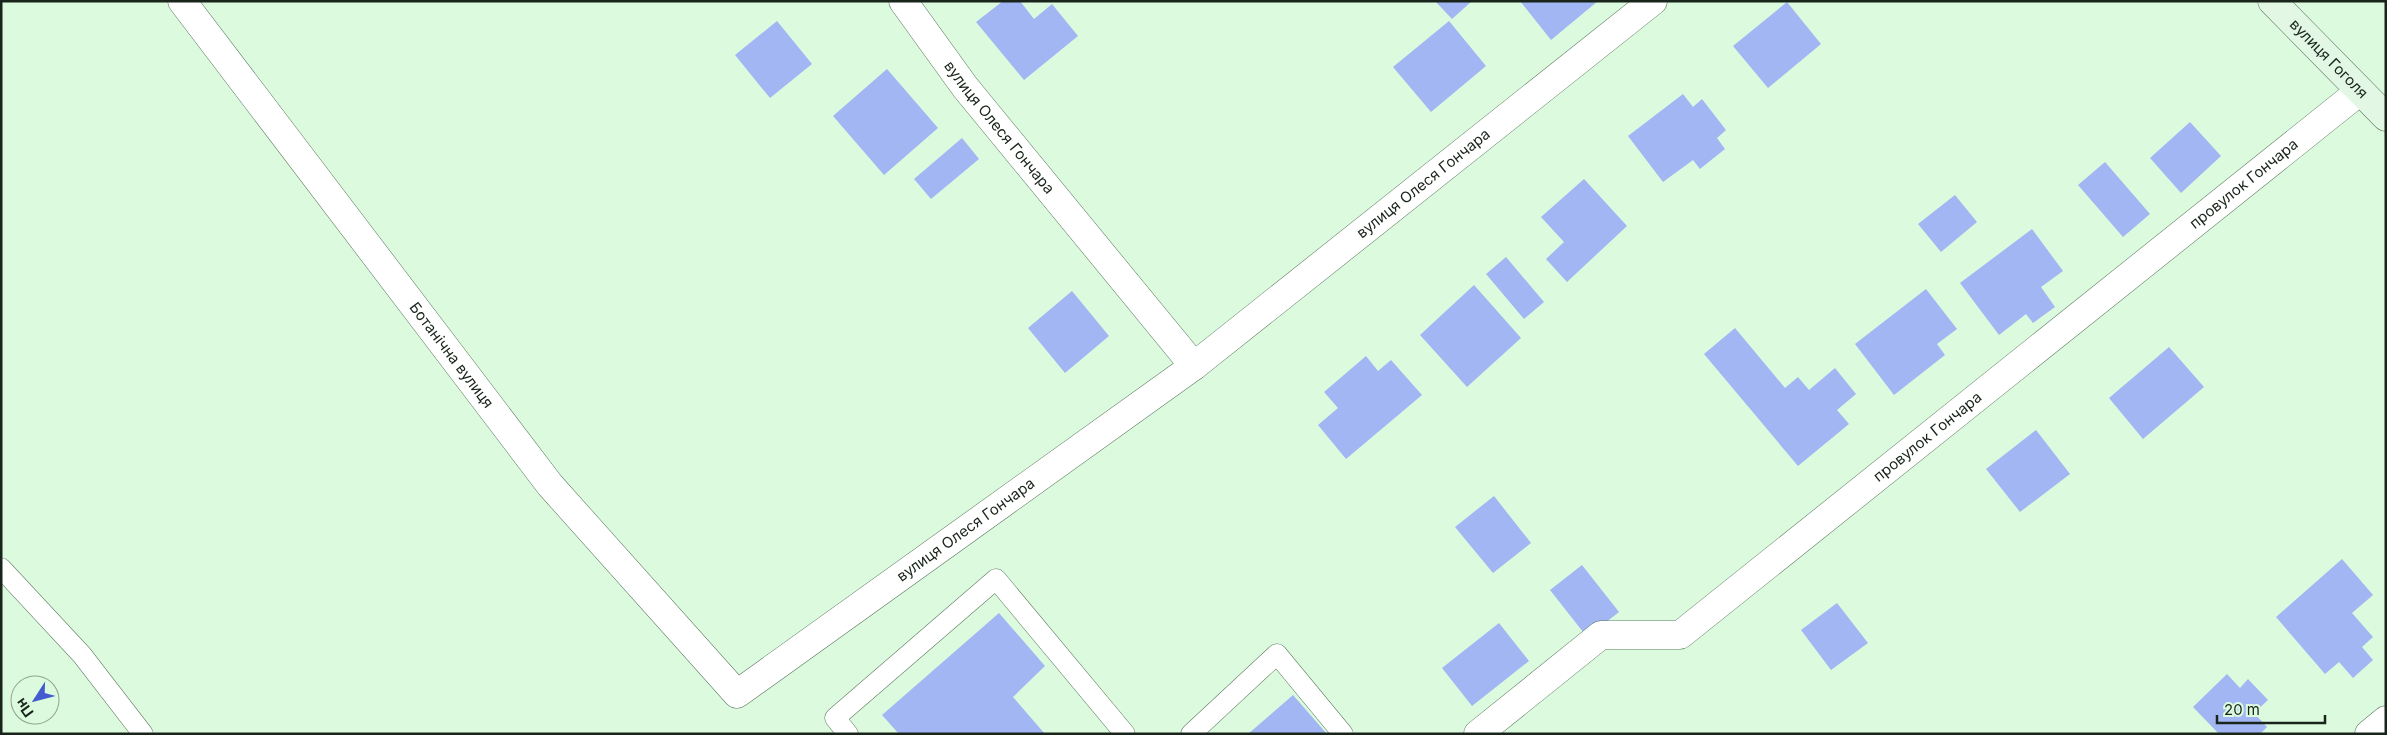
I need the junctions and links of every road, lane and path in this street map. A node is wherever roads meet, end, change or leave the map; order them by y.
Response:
1 (182, 1) edge
2 (903, 1) edge
3 (1653, 1) edge
4 (2272, 1) edge
5 (2360, 91) junction
6 (2386, 116) edge
7 (1194, 366) junction
8 (1, 568) edge
9 (737, 694) joint
10 (2386, 720) edge
11 (143, 734) edge
12 (848, 734) edge
13 (1125, 734) edge
14 (1191, 734) edge
15 (1343, 734) edge
16 (1478, 734) edge
17 (2369, 734) edge

1 - 9 street, Ботанічна вулиця
2 - 7 street, вулиця Олеся Гончара
3 - 7 street, вулиця Олеся Гончара
4 - 5 street, вулиця Гоголя
5 - 6 street, вулиця Гоголя
5 - 16 street, провулок Гончара
7 - 9 street, вулиця Олеся Гончара
8 - 11 lane
10 - 17 street
12 - 13 lane
14 - 15 lane

